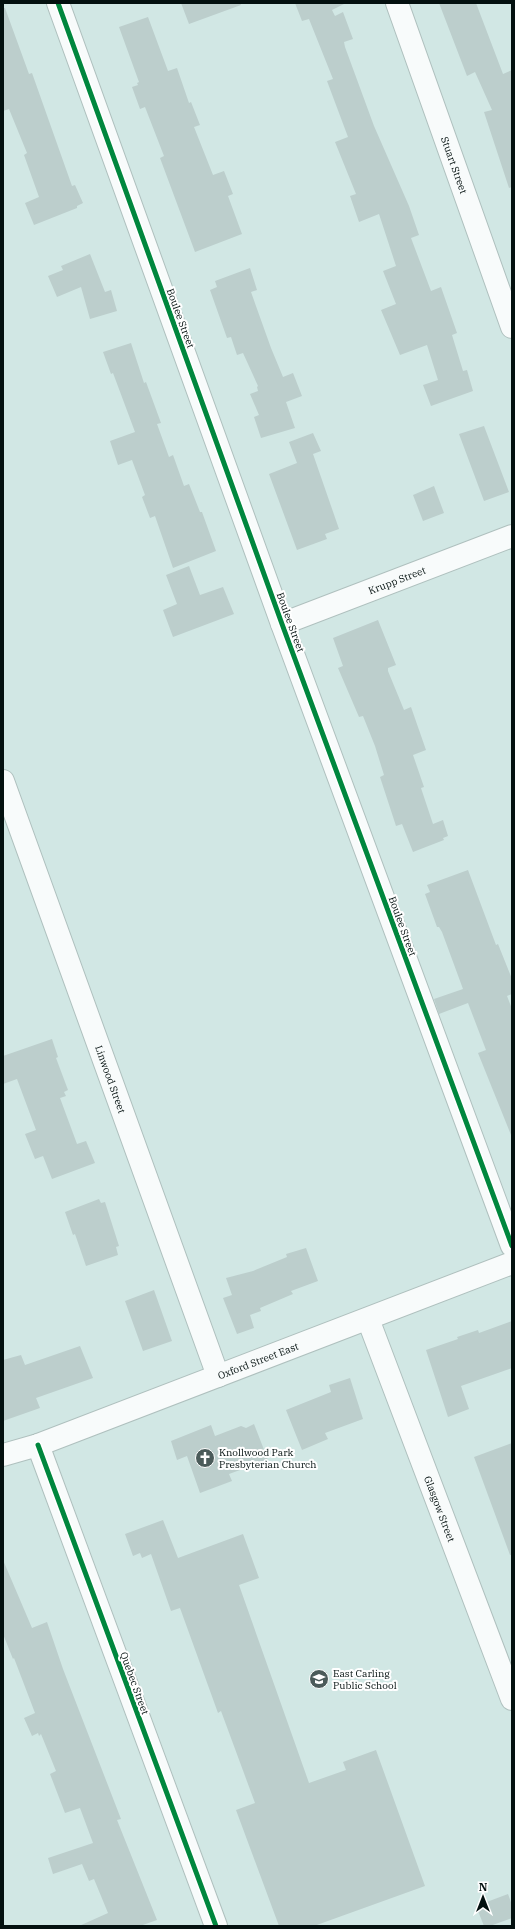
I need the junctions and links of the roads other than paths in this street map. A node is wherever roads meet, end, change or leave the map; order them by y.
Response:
1 (58, 3) edge
2 (397, 3) edge
3 (512, 327) edge
4 (512, 536) edge
5 (282, 624) junction
6 (3, 781) edge
7 (512, 1246) edge
8 (512, 1263) edge
9 (368, 1319) junction
10 (218, 1376) junction
11 (38, 1445) junction
12 (3, 1455) edge
13 (512, 1698) edge
14 (216, 1926) edge

1 - 5 street, Boulee Street
2 - 3 street, Stuart Street
4 - 5 street, Krupp Street
5 - 7 street, Boulee Street
6 - 10 street, Linwood Street
8 - 9 street, Oxford Street East
9 - 10 street, Oxford Street East
9 - 13 street, Glasgow Street
10 - 11 street, Oxford Street East
11 - 12 street, Oxford Street East
11 - 14 street, Quebec Street

